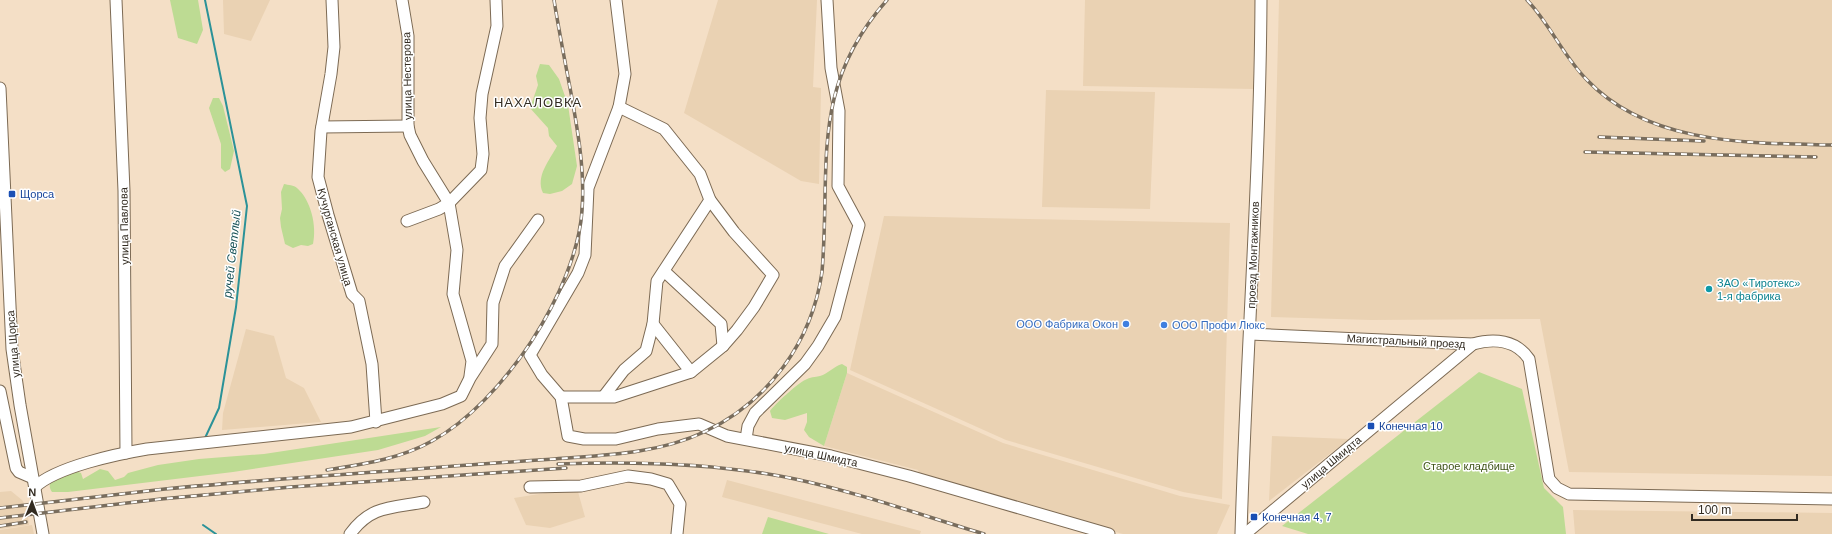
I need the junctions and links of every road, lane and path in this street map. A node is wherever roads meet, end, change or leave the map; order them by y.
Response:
1 (116, 0) edge
2 (332, 0) edge
3 (402, 0) edge
4 (496, 0) edge
5 (616, 0) edge
6 (826, 0) edge
7 (1260, 0) edge
8 (0, 88) edge
9 (620, 107) junction
10 (408, 126) junction
11 (322, 127) junction
12 (710, 200) junction
13 (449, 203) junction
14 (538, 220) dead end
15 (407, 221) dead end
16 (664, 271) junction
17 (653, 324) junction
18 (1250, 334) junction
19 (1473, 344) junction
20 (723, 346) junction
21 (691, 372) junction
22 (470, 378) junction
23 (1, 392) edge
24 (604, 396) junction
25 (561, 398) junction
26 (376, 422) junction
27 (746, 439) junction
28 (126, 453) junction
29 (34, 483) junction
30 (530, 487) dead end
31 (1832, 499) edge
32 (424, 502) dead end
33 (42, 530) edge
34 (350, 534) edge
35 (677, 534) edge
36 (1109, 534) edge
37 (1241, 534) edge
38 (1245, 534) edge

1 - 28 street, улица Павлова
2 - 11 street, Кучурганская улица
3 - 10 street, улица Нестерова
4 - 13 street
5 - 9 street, улица Шмидта
6 - 27 street
7 - 18 street, проезд Монтажников
8 - 29 street, улица Щорса
9 - 12 street
9 - 25 street, улица Шмидта
10 - 11 street
10 - 13 street, улица Нестерова
11 - 26 street, Кучурганская улица
12 - 16 street
12 - 20 street
13 - 15 street
13 - 22 street, улица Нестерова
14 - 22 street
16 - 17 street
16 - 20 street
17 - 21 street
17 - 24 street
18 - 19 street, Магистральный проезд
18 - 37 street, проезд Монтажников
19 - 31 street, Магистральный проезд
19 - 38 street, улица Шмидта
20 - 21 street
21 - 24 street
22 - 26 street
23 - 29 street
24 - 25 street
25 - 27 street, улица Шмидта
26 - 28 street
27 - 36 street, улица Шмидта
28 - 29 street
29 - 33 street, улица Щорса
30 - 35 street
32 - 34 street

